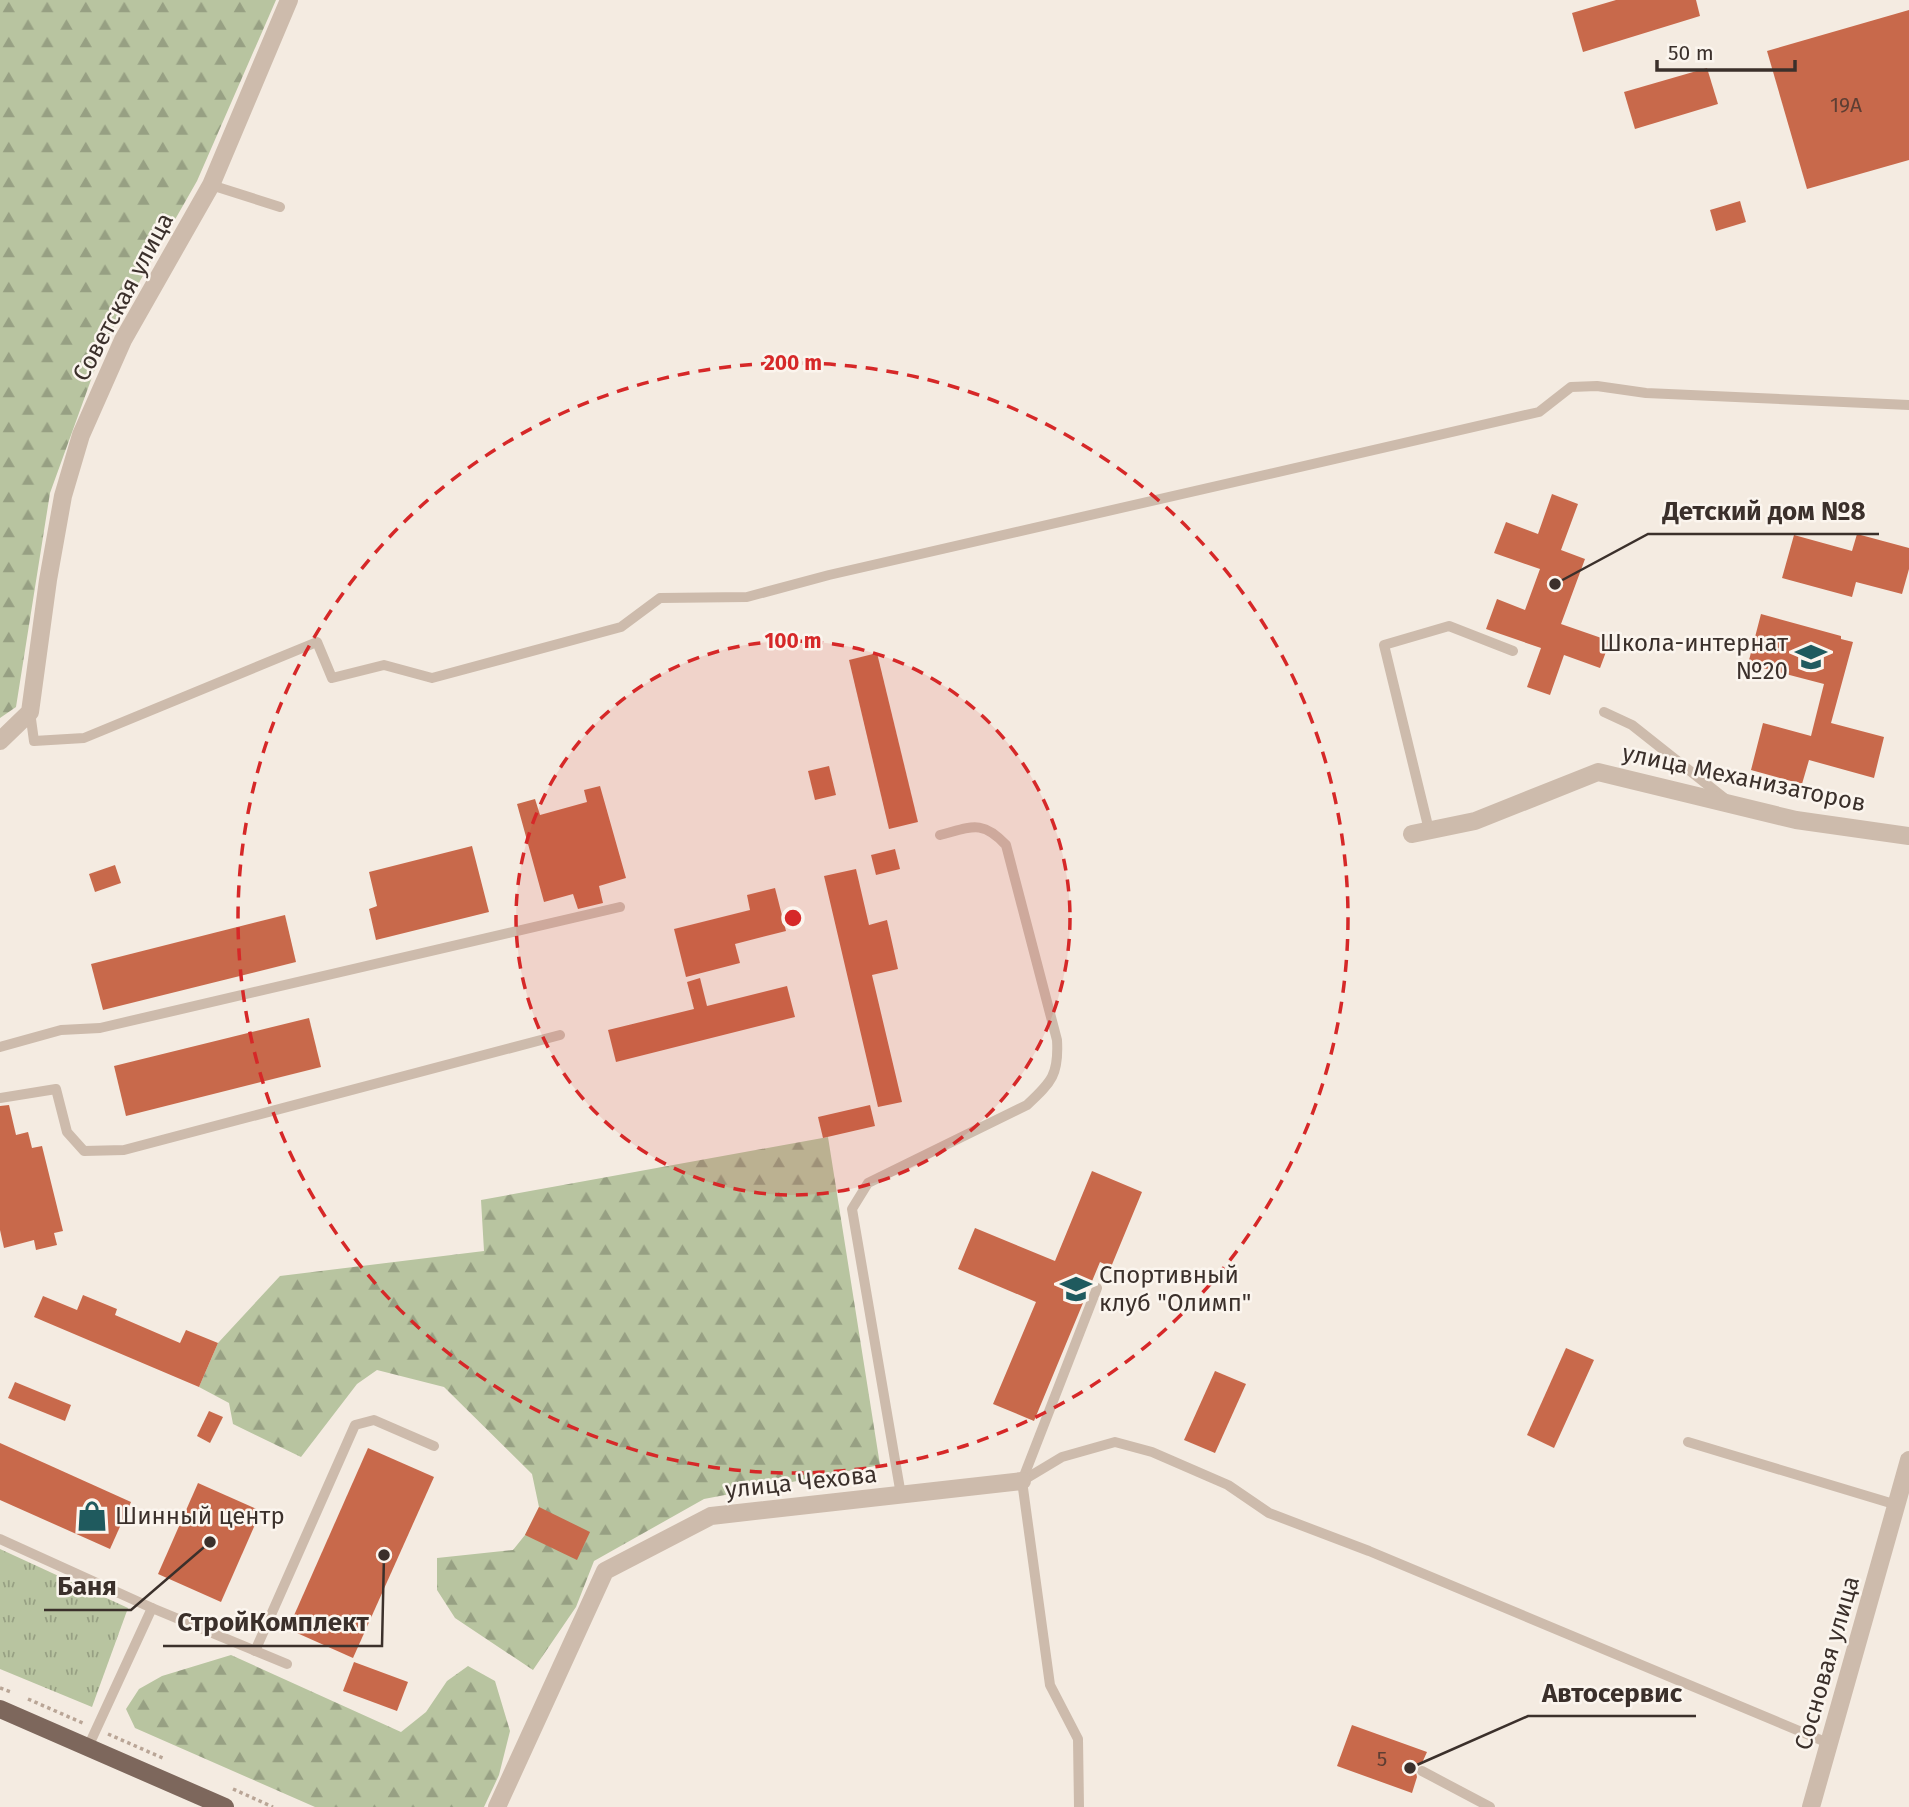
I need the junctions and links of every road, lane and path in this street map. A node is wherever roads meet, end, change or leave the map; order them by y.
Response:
1 (289, 0) edge
2 (211, 185) junction
3 (280, 207) dead end
4 (1909, 405) edge
5 (1513, 651) dead end
6 (30, 712) junction
7 (1604, 712) dead end
8 (0, 741) edge
9 (1733, 804) junction
10 (1421, 832) joint
11 (940, 835) dead end
12 (1909, 836) edge
13 (620, 907) dead end
14 (560, 1035) dead end
15 (0, 1047) edge
16 (0, 1098) edge
17 (1097, 1287) dead end
18 (1688, 1441) dead end
19 (435, 1446) dead end
20 (1909, 1460) edge
21 (1022, 1481) junction
22 (901, 1495) junction
23 (1903, 1504) edge
24 (0, 1539) edge
25 (152, 1608) junction
26 (255, 1651) junction
27 (287, 1664) dead end
28 (0, 1709) edge
29 (1828, 1743) junction
30 (88, 1747) junction
31 (1422, 1771) dead end
32 (225, 1807) edge
33 (497, 1807) edge
34 (1079, 1807) edge
35 (1490, 1807) edge
36 (1811, 1807) edge

1 - 2 street, Советская улица
2 - 3 lane
2 - 6 street, Советская улица
4 - 6 lane
5 - 10 lane
6 - 8 street
7 - 9 lane
9 - 10 street, улица Механизаторов
9 - 12 street, улица Механизаторов
11 - 22 lane
13 - 15 lane
14 - 16 lane
17 - 21 lane
18 - 23 lane
19 - 26 lane
20 - 23 street, Сосновая улица
21 - 22 street, улица Чехова
21 - 29 lane
21 - 34 lane
22 - 33 street, улица Чехова
23 - 29 street, Сосновая улица
24 - 25 lane
25 - 26 lane
25 - 30 lane
26 - 27 lane
28 - 30 main road
29 - 36 street, Сосновая улица
30 - 32 main road
31 - 35 lane

